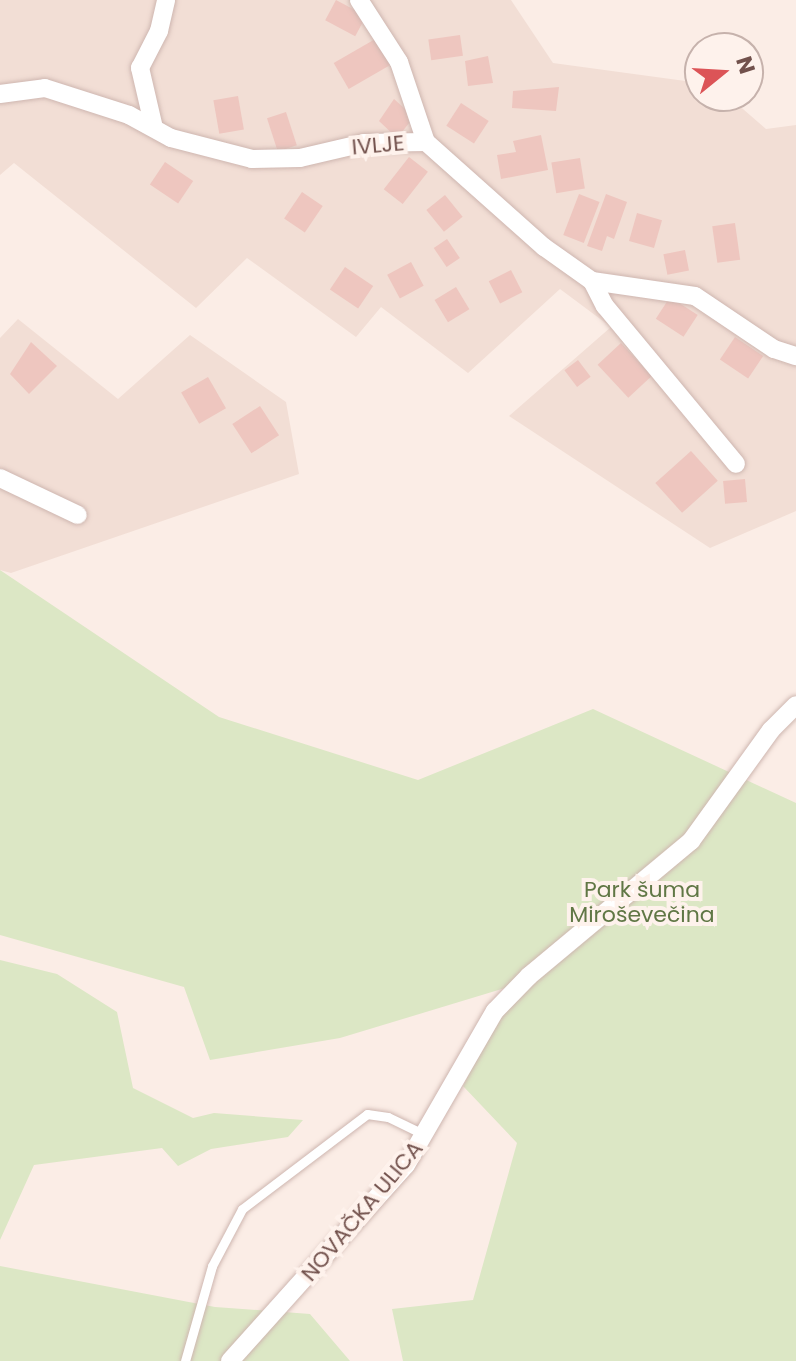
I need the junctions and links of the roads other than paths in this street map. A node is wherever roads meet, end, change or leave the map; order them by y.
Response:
1 (166, 0) edge
2 (359, 0) edge
3 (0, 94) edge
4 (154, 128) junction
5 (426, 142) junction
6 (592, 281) junction
7 (796, 356) edge
8 (736, 464) dead end
9 (0, 478) edge
10 (78, 515) dead end
11 (796, 705) edge
12 (425, 1135) junction
13 (237, 1358) edge
14 (185, 1361) edge

1 - 4 street
2 - 5 street
3 - 4 street, IVLJE
4 - 5 street, IVLJE
5 - 6 street, IVLJE
6 - 7 street, IVLJE
6 - 8 street
9 - 10 street
11 - 12 street, NOVAČKA ULICA
12 - 13 street, NOVAČKA ULICA
12 - 14 lane

